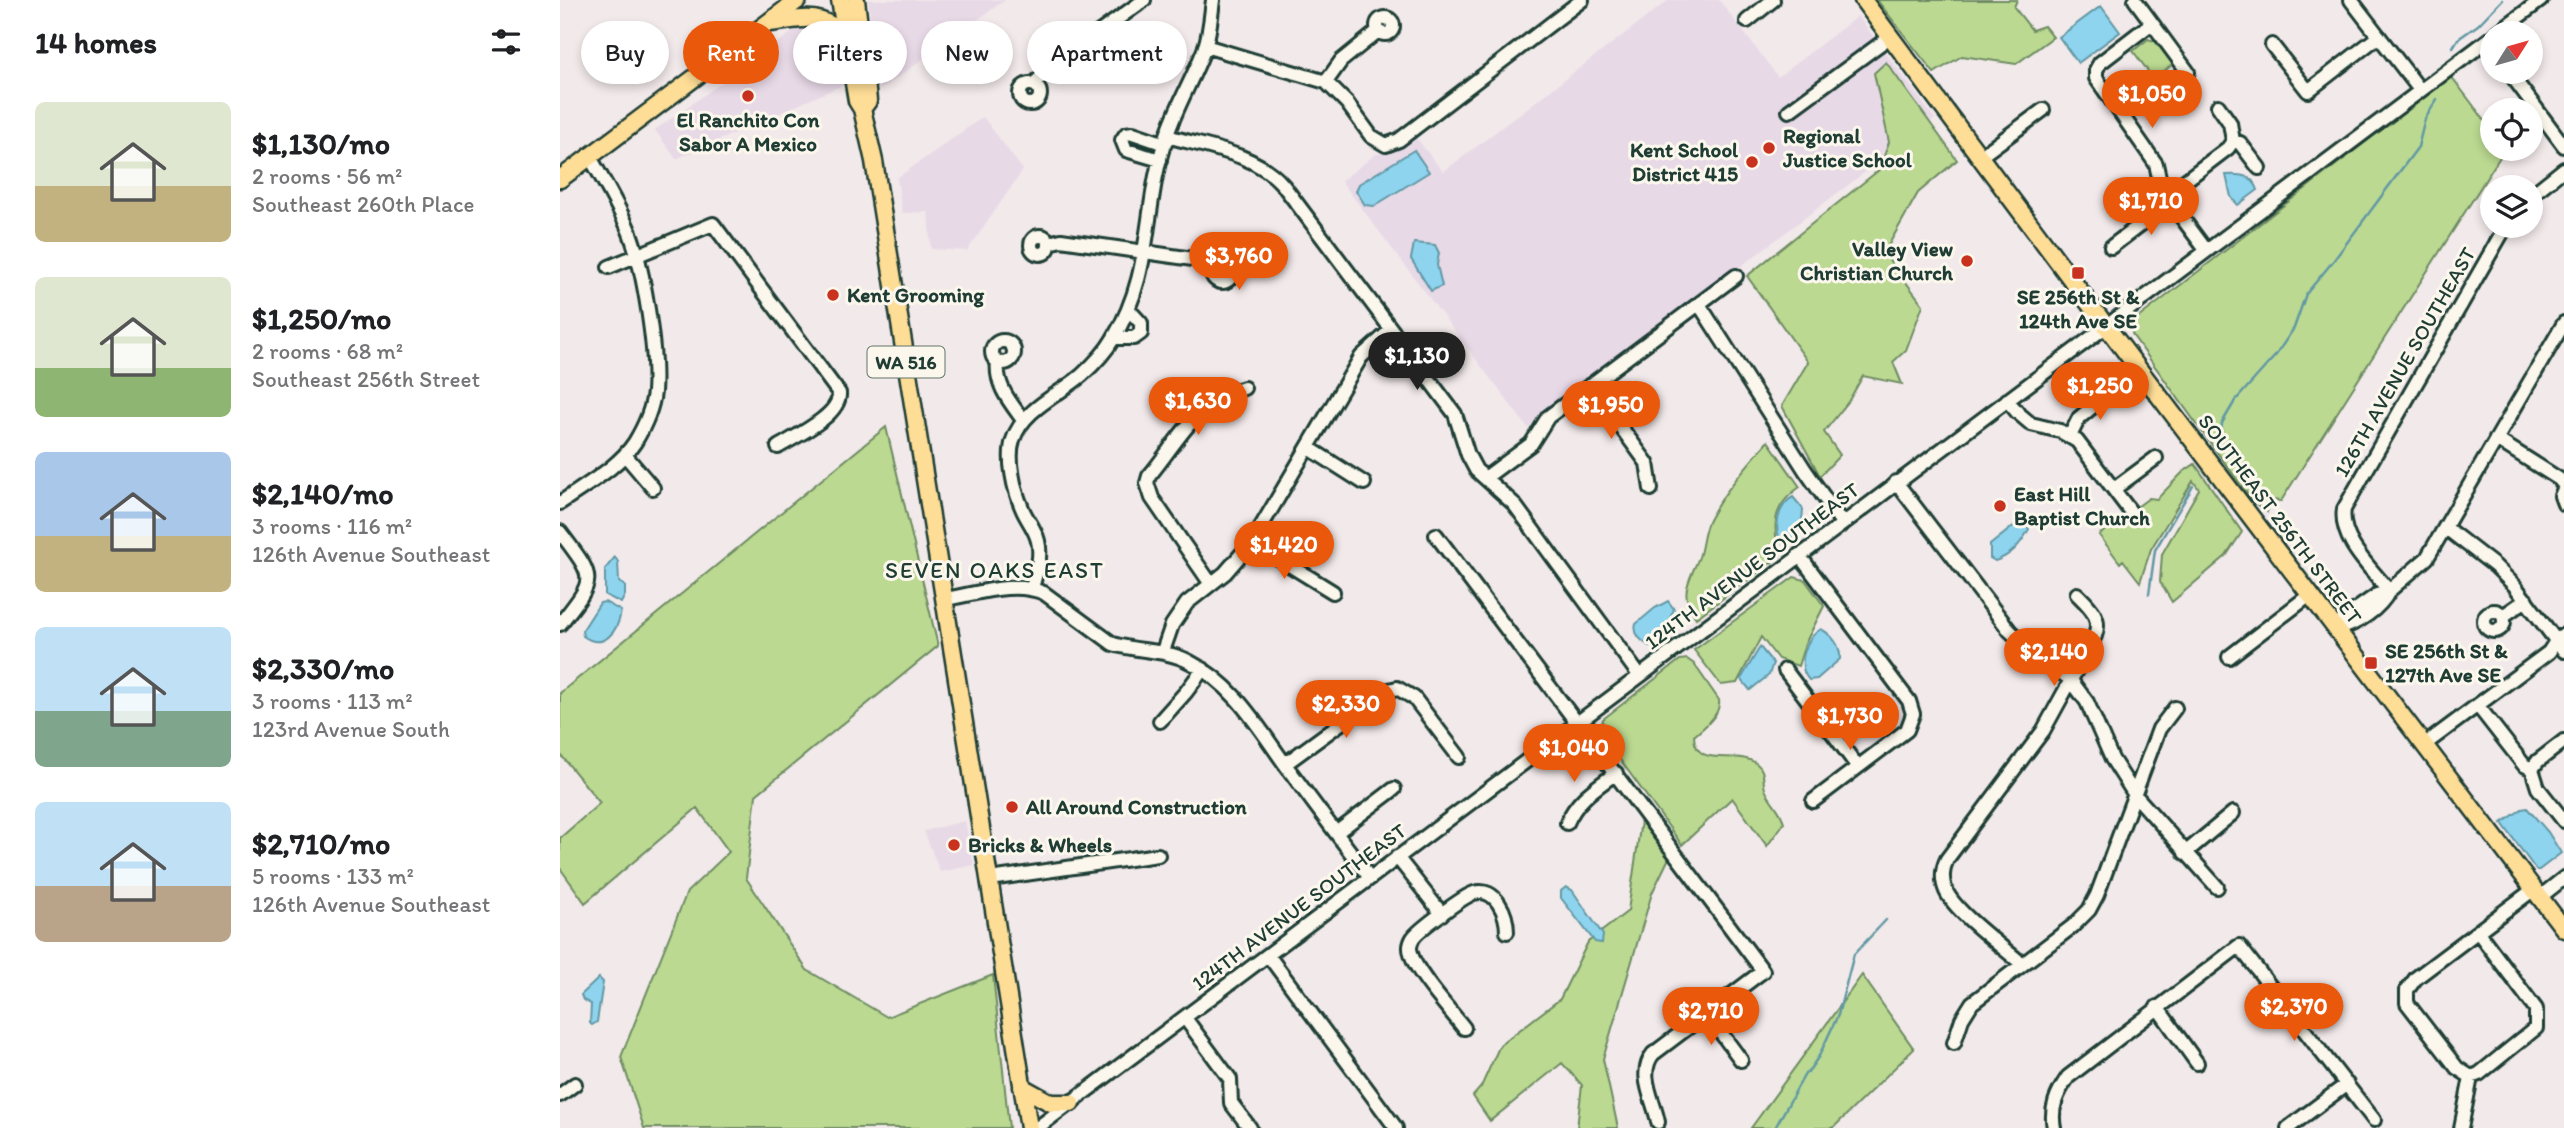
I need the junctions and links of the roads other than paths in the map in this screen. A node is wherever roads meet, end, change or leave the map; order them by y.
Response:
1 (798, 0) edge
2 (840, 0) edge
3 (856, 0) edge
4 (1144, 0) edge
5 (1213, 0) edge
6 (1582, 0) edge
7 (1773, 0) edge
8 (1863, 0) edge
9 (2135, 0) edge
10 (2351, 0) edge
11 (2541, 0) edge
12 (770, 21) edge
13 (824, 21) edge
14 (843, 21) edge
15 (1115, 21) edge
16 (1747, 21) dead end
17 (2515, 21) edge
18 (779, 22) edge
19 (2152, 23) junction
20 (1378, 31) dead end
21 (1891, 36) junction
22 (2379, 36) junction
23 (2273, 45) dead end
24 (1205, 46) junction
25 (2480, 48) edge
26 (2188, 72) dead end
27 (1326, 82) junction
28 (686, 84) edge
29 (854, 84) edge
30 (2518, 84) edge
31 (2420, 90) junction
32 (2218, 106) dead end
33 (862, 108) junction
34 (2043, 110) dead end
35 (1789, 111) dead end
36 (1166, 140) junction
37 (2233, 141) junction
38 (2564, 146) edge
39 (1981, 156) junction
40 (590, 157) junction
41 (1160, 160) junction
42 (2259, 168) dead end
43 (2564, 169) edge
44 (560, 179) edge
45 (2543, 186) edge
46 (2168, 199) junction
47 (2499, 238) edge
48 (1049, 243) dead end
49 (2111, 247) dead end
50 (2206, 250) junction
51 (1146, 251) junction
52 (638, 256) junction
53 (609, 267) dead end
54 (1213, 267) dead end
55 (1736, 276) dead end
56 (1699, 304) junction
57 (1129, 310) junction
58 (2564, 323) edge
59 (2106, 326) junction
60 (1391, 330) junction
61 (1114, 338) junction
62 (2559, 346) edge
63 (998, 362) dead end
64 (1590, 385) junction
65 (1244, 388) dead end
66 (2108, 394) dead end
67 (2007, 400) junction
68 (1023, 420) junction
69 (2070, 436) junction
70 (2496, 439) junction
71 (778, 447) dead end
72 (1309, 448) junction
73 (625, 455) junction
74 (2156, 458) dead end
75 (1485, 478) junction
76 (1896, 482) junction
77 (1364, 483) dead end
78 (2564, 487) edge
79 (653, 488) dead end
80 (1651, 489) dead end
81 (2114, 489) junction
82 (560, 503) edge
83 (2564, 504) edge
84 (2130, 511) dead end
85 (1842, 523) junction
86 (2446, 528) junction
87 (560, 532) edge
88 (1436, 535) dead end
89 (1252, 542) junction
90 (1799, 555) junction
91 (1211, 584) junction
92 (1032, 588) junction
93 (2389, 591) junction
94 (1333, 592) dead end
95 (2077, 594) dead end
96 (2311, 594) junction
97 (945, 599) junction
98 (2526, 600) junction
99 (2503, 616) dead end
100 (560, 624) edge
101 (2338, 629) junction
102 (2561, 643) edge
103 (1163, 651) junction
104 (2229, 657) dead end
105 (1203, 669) junction
106 (1785, 670) dead end
107 (1639, 675) junction
108 (2070, 679) junction
109 (2479, 706) junction
110 (2175, 708) dead end
111 (1160, 721) dead end
112 (1578, 722) junction
113 (2564, 741) edge
114 (2424, 745) junction
115 (1459, 757) dead end
116 (1285, 764) junction
117 (1858, 767) junction
118 (2532, 769) junction
119 (1616, 773) junction
120 (1394, 789) dead end
121 (2135, 795) junction
122 (1813, 802) dead end
123 (2233, 813) dead end
124 (2564, 821) edge
125 (1567, 822) dead end
126 (1336, 832) junction
127 (2185, 853) junction
128 (1158, 855) dead end
129 (1397, 857) junction
130 (1370, 878) junction
131 (2564, 878) edge
132 (990, 879) junction
133 (2217, 887) dead end
134 (2537, 893) junction
135 (1441, 914) junction
136 (2564, 929) edge
137 (1507, 932) dead end
138 (2478, 932) junction
139 (1268, 955) junction
140 (2022, 964) junction
141 (2157, 1007) junction
142 (1707, 1014) junction
143 (1185, 1018) junction
144 (1464, 1028) dead end
145 (1954, 1043) dead end
146 (1741, 1060) dead end
147 (2197, 1063) dead end
148 (2471, 1077) junction
149 (575, 1084) dead end
150 (2347, 1084) junction
151 (1022, 1087) junction
152 (560, 1096) edge
153 (1071, 1103) junction
154 (2374, 1120) dead end
155 (1658, 1122) dead end
156 (1029, 1128) edge
157 (1037, 1128) edge
158 (1250, 1128) edge
159 (1396, 1128) edge
160 (2054, 1128) edge
161 (2288, 1128) edge
162 (2461, 1128) edge

1 - 12 main road
2 - 14 main road, WA 516
3 - 33 main road, WA 516
4 - 15 street
5 - 24 street
6 - 27 street
7 - 16 street
8 - 21 main road, SOUTHEAST 256TH STREET
9 - 19 street
10 - 22 street
11 - 17 street, 124TH AVENUE SOUTHEAST
13 - 18 main road
19 - 26 street
19 - 46 street
20 - 27 street
21 - 35 street
21 - 39 main road, SOUTHEAST 256TH STREET
22 - 23 street
22 - 31 street
24 - 27 street
24 - 36 street
25 - 31 street, 124TH AVENUE SOUTHEAST
28 - 40 main road
29 - 33 main road, WA 516
30 - 38 street
31 - 50 street, 124TH AVENUE SOUTHEAST
32 - 37 street
33 - 97 main road, WA 516
34 - 39 street
36 - 41 street
36 - 41 street
36 - 60 street
37 - 42 street
37 - 46 street
39 - 59 main road, SOUTHEAST 256TH STREET
40 - 44 main road
40 - 52 street
41 - 51 street
43 - 45 street
46 - 49 street
46 - 50 street
47 - 93 street, 126TH AVENUE SOUTHEAST
48 - 51 street
50 - 59 street, 124TH AVENUE SOUTHEAST
51 - 54 street
51 - 57 street
52 - 53 street
52 - 71 street
52 - 73 street
55 - 56 street
56 - 64 street
56 - 85 street
57 - 61 street
57 - 61 street
58 - 62 street
59 - 67 street, 124TH AVENUE SOUTHEAST
59 - 96 main road, SOUTHEAST 256TH STREET
60 - 72 street
60 - 75 street
61 - 68 street
62 - 70 street
63 - 68 street
64 - 75 street
64 - 80 street
65 - 91 street
66 - 69 street
67 - 69 street
67 - 76 street, 124TH AVENUE SOUTHEAST
68 - 92 street
69 - 81 street
70 - 78 street
70 - 86 street
72 - 77 street
72 - 89 street
73 - 79 street
73 - 82 street
74 - 81 street
75 - 107 street
76 - 85 street, 124TH AVENUE SOUTHEAST
76 - 108 street
78 - 83 street
81 - 84 street
85 - 90 street, 124TH AVENUE SOUTHEAST
86 - 93 street
86 - 98 street
87 - 100 street
88 - 112 street
89 - 91 street
89 - 94 street
90 - 107 street, 124TH AVENUE SOUTHEAST
90 - 117 street
91 - 103 street
92 - 97 street
92 - 103 street
93 - 101 street
95 - 108 street
96 - 101 main road, SOUTHEAST 256TH STREET
96 - 104 street
97 - 132 main road, WA 516
98 - 99 street
98 - 102 street
101 - 114 main road, SOUTHEAST 256TH STREET
102 - 109 street
103 - 105 street
105 - 111 street
105 - 116 street
106 - 117 street
107 - 112 street, 124TH AVENUE SOUTHEAST
108 - 121 street
108 - 140 street
109 - 114 street
109 - 118 street
110 - 121 street
112 - 119 street
112 - 129 street, 124TH AVENUE SOUTHEAST
113 - 118 street
114 - 134 main road, SOUTHEAST 256TH STREET
115 - 116 street
116 - 126 street
117 - 122 street
118 - 124 street
119 - 125 street
119 - 142 street
120 - 126 street
121 - 127 street
121 - 140 street
123 - 127 street
126 - 130 street
127 - 133 street
128 - 132 street
129 - 130 street, 124TH AVENUE SOUTHEAST
129 - 135 street
130 - 139 street, 124TH AVENUE SOUTHEAST
131 - 134 street
132 - 151 main road, WA 516
134 - 136 main road, SOUTHEAST 256TH STREET
134 - 138 street
135 - 137 street
135 - 144 street
138 - 148 street
138 - 148 street
139 - 143 street, 124TH AVENUE SOUTHEAST
139 - 159 street
140 - 145 street
141 - 147 street
141 - 150 street
141 - 160 street
142 - 146 street
142 - 155 street
143 - 153 street, 124TH AVENUE SOUTHEAST
143 - 158 street
148 - 162 street
149 - 152 street
150 - 154 street
150 - 161 street
151 - 153 main road
151 - 156 main road, WA 516
153 - 157 street, 124TH AVENUE SOUTHEAST

